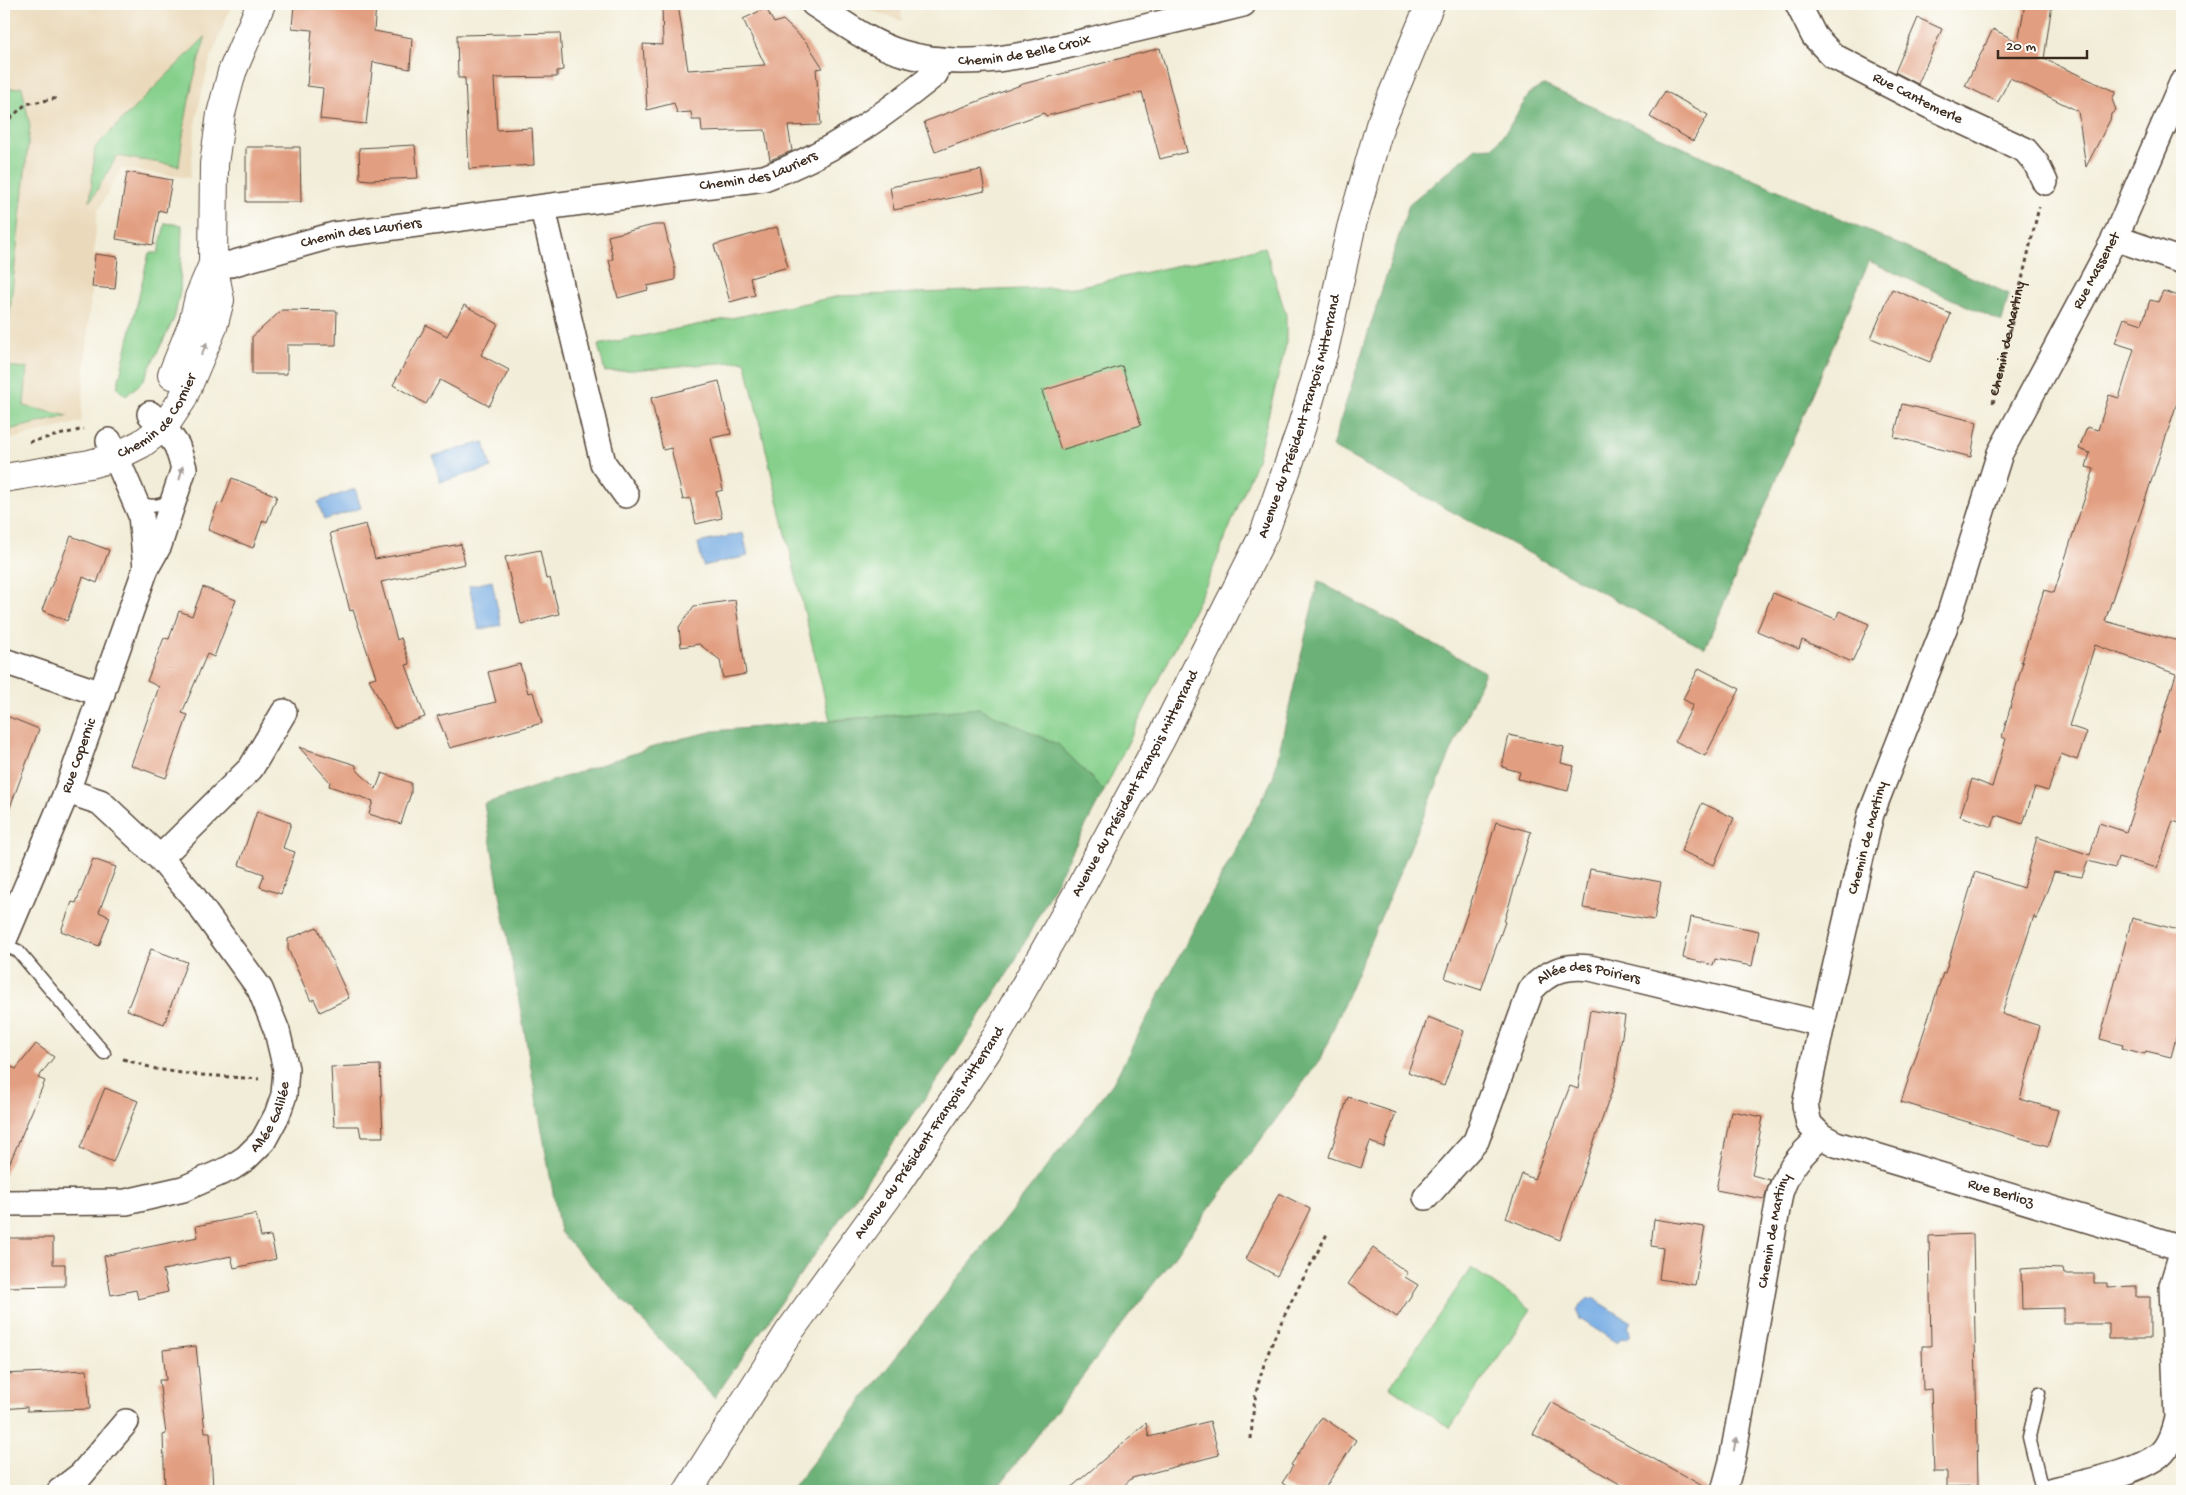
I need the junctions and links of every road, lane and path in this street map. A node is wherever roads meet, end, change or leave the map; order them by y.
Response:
1 (260, 4) edge
2 (814, 4) edge
3 (1243, 4) edge
4 (1430, 4) edge
5 (1798, 4) edge
6 (937, 60) junction
7 (2182, 83) edge
8 (59, 98) dead end
9 (4, 124) edge
10 (2044, 182) joint
11 (542, 209) junction
12 (2115, 238) junction
13 (2182, 261) edge
14 (213, 264) junction
15 (1992, 407) dead end
16 (157, 421) junction
17 (112, 449) junction
18 (2000, 453) joint
19 (4, 461) edge
20 (4, 478) edge
21 (626, 495) dead end
22 (173, 499) junction
23 (136, 501) junction
24 (146, 568) junction
25 (4, 660) edge
26 (102, 694) junction
27 (284, 712) dead end
28 (67, 791) junction
29 (160, 858) junction
30 (4, 940) edge
31 (4, 945) edge
32 (1822, 1024) junction
33 (104, 1052) joint
34 (285, 1081) junction
35 (1821, 1136) junction
36 (1426, 1197) dead end
37 (4, 1203) edge
38 (1327, 1234) dead end
39 (2182, 1248) edge
40 (2182, 1253) edge
41 (2038, 1393) dead end
42 (126, 1422) dead end
43 (1250, 1440) dead end
44 (60, 1491) edge
45 (688, 1491) edge
46 (1724, 1491) edge
47 (2042, 1491) edge
48 (2050, 1491) edge

1 - 14 street, Chemin de Cornier
2 - 6 street, Chemin de Belle Croix
3 - 6 street, Chemin de Belle Croix
4 - 45 street, Avenue du Président François Mitterrand
5 - 10 street, Rue Cantemerle
6 - 11 street, Chemin des Lauriers
7 - 12 street, Rue Massenet
8 - 9 path
10 - 15 path, Chemin de Martiny
11 - 14 street, Chemin des Lauriers
11 - 21 street
12 - 13 street
12 - 18 street, Rue Massenet
14 - 16 street, Chemin de Cornier
16 - 17 street, Chemin de Cornier
22 -> 16 street, Rue Copernic
17 - 19 street, Chemin de Cornier
17 - 20 street, Chemin de Cornier
17 - 23 street, Rue Copernic
18 - 32 street, Chemin de Martiny
22 - 23 lane
22 - 24 street, Rue Copernic
23 - 24 street, Rue Copernic
24 - 26 street, Rue Copernic
25 - 26 street
26 - 28 street, Rue Copernic
27 - 29 street
28 - 29 street, Allée Galilée
28 - 30 street, Rue Copernic
29 - 34 street, Allée Galilée
31 - 33 lane
32 - 35 street, Chemin de Martiny
32 - 36 street, Allée des Poiriers
33 - 34 path
34 - 37 street, Allée Galilée
35 - 39 street, Rue Berlioz
46 -> 35 street, Chemin de Martiny
38 - 43 path
40 - 48 street
41 - 47 lane
42 - 44 street

